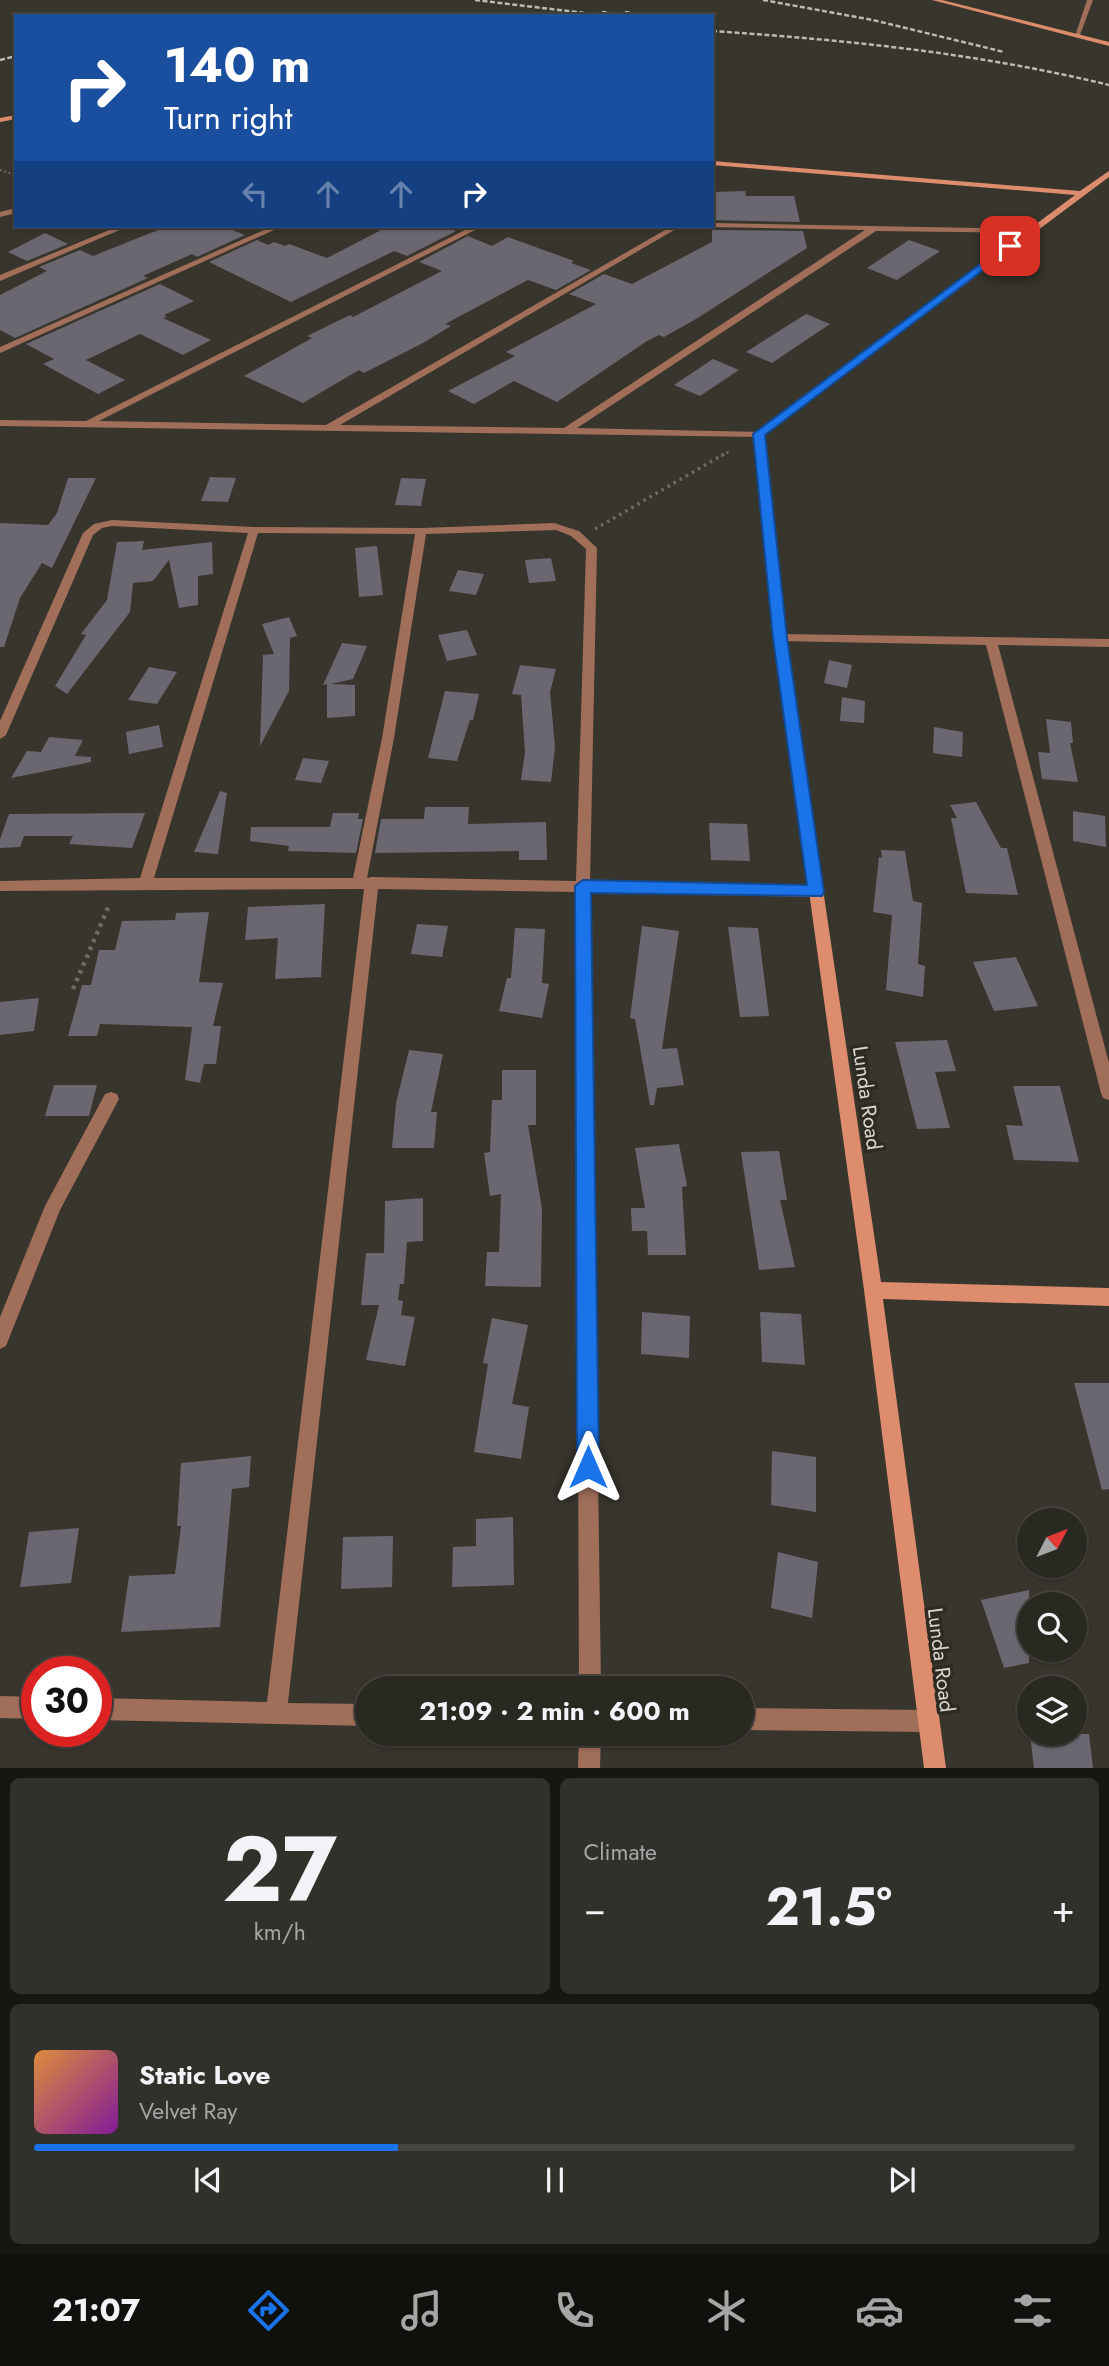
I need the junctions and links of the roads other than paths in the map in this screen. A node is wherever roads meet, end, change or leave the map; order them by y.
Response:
1 (935, 0) edge
2 (1090, 0) edge
3 (1077, 35) junction
4 (1109, 44) edge
5 (714, 163) edge
6 (1109, 173) edge
7 (1080, 193) junction
8 (714, 225) edge
9 (876, 227) junction
10 (120, 228) edge
11 (274, 228) edge
12 (475, 228) edge
13 (674, 228) edge
14 (1031, 231) junction
15 (0, 278) edge
16 (0, 350) edge
17 (0, 423) edge
18 (86, 424) junction
19 (328, 428) junction
20 (563, 433) junction
21 (759, 434) junction
22 (254, 530) junction
23 (421, 531) junction
24 (780, 638) junction
25 (991, 641) junction
26 (1109, 643) edge
27 (0, 735) edge
28 (146, 881) junction
29 (365, 882) junction
30 (0, 886) edge
31 (583, 886) junction
32 (816, 892) junction
33 (1109, 1093) edge
34 (111, 1099) dead end
35 (873, 1290) junction
36 (1109, 1297) edge
37 (0, 1340) edge
38 (590, 1676) edge
39 (0, 1707) edge
40 (21, 1708) edge
41 (112, 1709) edge
42 (276, 1714) junction
43 (355, 1715) edge
44 (754, 1719) edge
45 (928, 1721) junction
46 (590, 1746) edge
47 (589, 1768) edge
48 (935, 1768) edge

1 - 3 street
2 - 3 street
3 - 4 street
5 - 7 street
6 - 7 street
7 - 14 street
8 - 9 street
9 - 14 street
9 - 20 street
10 - 15 street
11 - 16 street
12 - 18 street
13 - 19 street
14 - 21 street
17 - 18 street
18 - 19 street
19 - 20 street
20 - 21 street
21 - 24 street, Lunda Road
22 - 23 street
22 - 27 street
22 - 28 street
23 - 29 street
23 - 31 street
24 - 25 street
24 - 32 street, Lunda Road
25 - 26 street
25 - 33 street
28 - 29 street
28 - 30 street
29 - 31 street
29 - 42 street
31 - 32 street
31 - 38 street
32 - 35 street, Lunda Road
34 - 37 street
35 - 36 street
35 - 45 street, Lunda Road
39 - 40 street
41 - 42 street
42 - 43 street
44 - 45 street
45 - 48 street, Lunda Road
46 - 47 street

